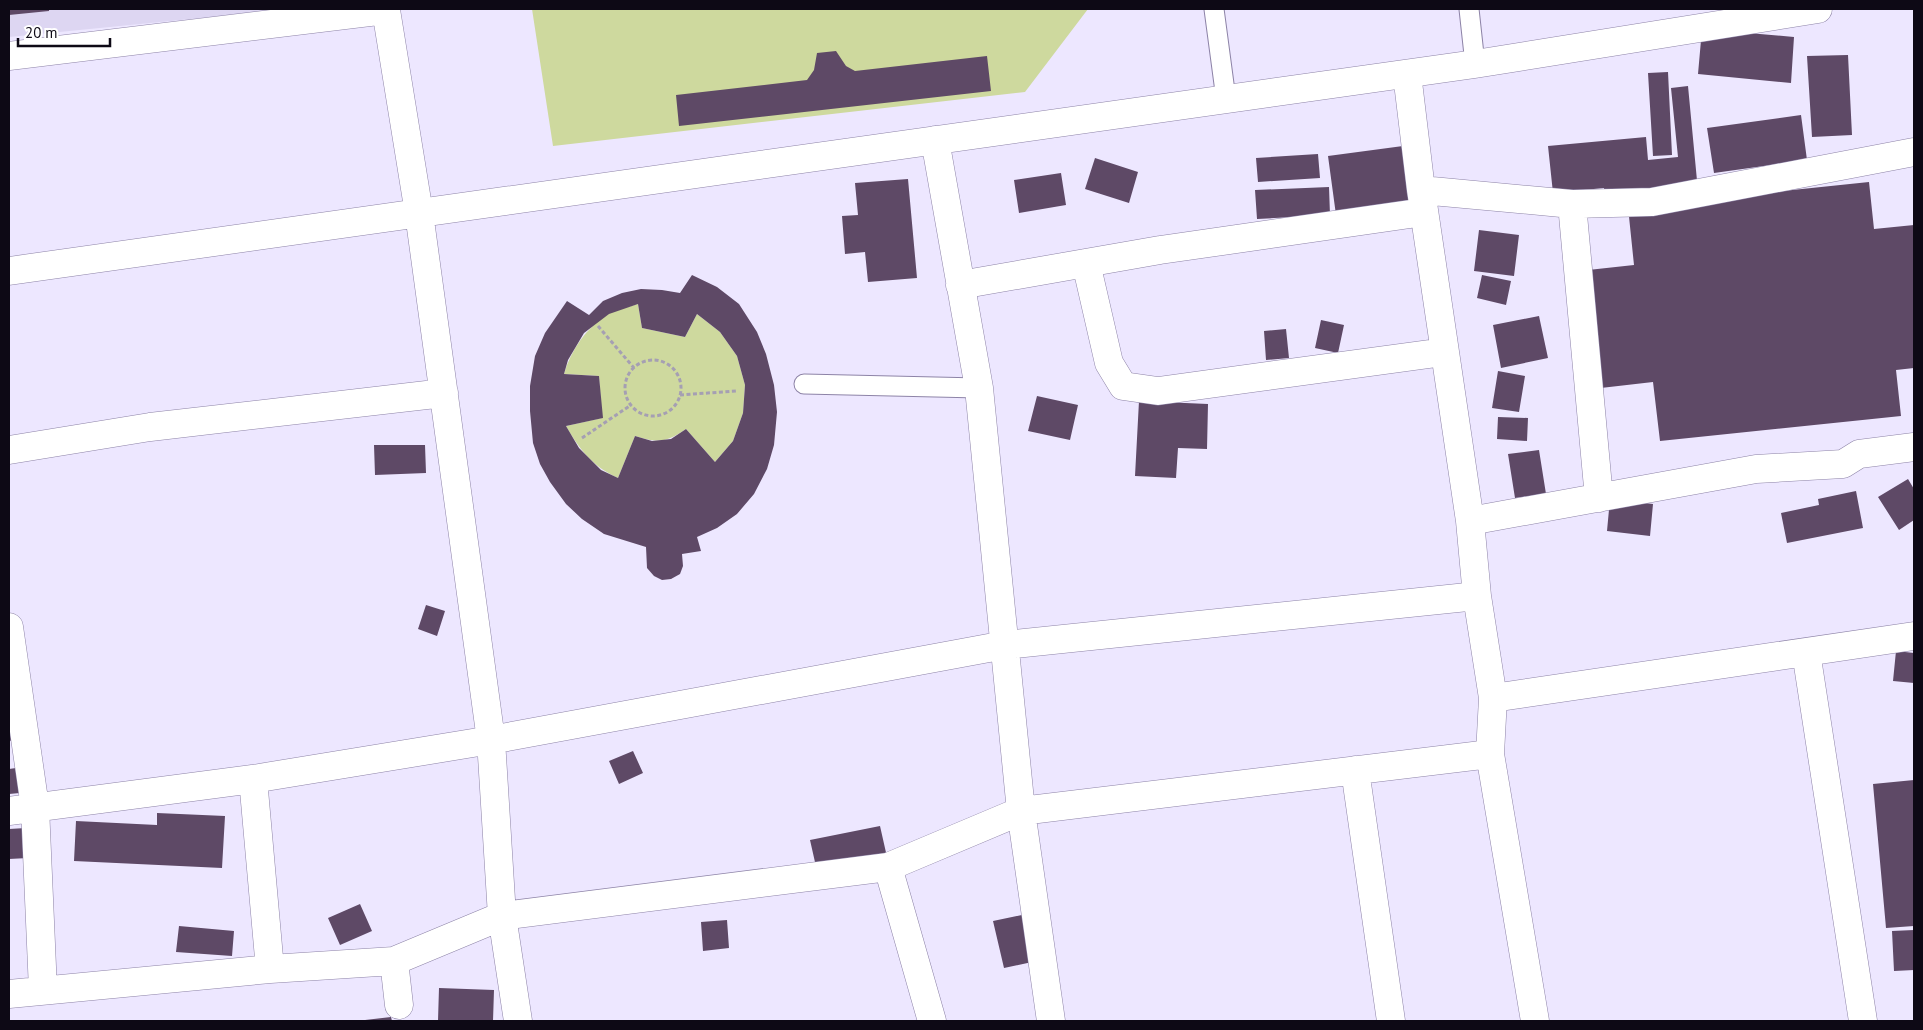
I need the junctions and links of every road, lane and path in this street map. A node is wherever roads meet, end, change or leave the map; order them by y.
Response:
1 (386, 9) edge
2 (1214, 9) edge
3 (1469, 9) edge
4 (1818, 9) edge
5 (9, 56) edge
6 (1475, 64) junction
7 (1407, 74) junction
8 (1226, 99) junction
9 (935, 140) junction
10 (1914, 152) edge
11 (1423, 201) junction
12 (1572, 204) junction
13 (418, 213) junction
14 (1086, 263) junction
15 (9, 271) edge
16 (960, 285) junction
17 (598, 326) dead end
18 (1444, 352) junction
19 (634, 368) junction
20 (804, 384) dead end
21 (979, 388) junction
22 (736, 391) dead end
23 (444, 393) junction
24 (680, 395) junction
25 (631, 405) junction
26 (582, 438) dead end
27 (1914, 447) edge
28 (9, 450) edge
29 (1599, 498) junction
30 (1470, 521) junction
31 (1476, 596) junction
32 (9, 627) edge
33 (1914, 636) edge
34 (1005, 646) junction
35 (1806, 652) junction
36 (1493, 698) junction
37 (491, 740) junction
38 (1490, 754) junction
39 (1355, 770) junction
40 (253, 779) junction
41 (22, 809) edge
42 (1021, 811) junction
43 (888, 867) junction
44 (502, 916) junction
45 (394, 961) junction
46 (270, 969) junction
47 (43, 990) junction
48 (9, 994) edge
49 (399, 1005) dead end
50 (518, 1021) edge
51 (932, 1021) edge
52 (1051, 1021) edge
53 (1391, 1021) edge
54 (1535, 1021) edge
55 (1863, 1021) edge

1 - 5 street
1 - 13 street
2 - 8 lane
3 - 6 lane
4 - 6 street
6 - 7 street
7 - 8 street
7 - 11 street
8 - 9 street
9 - 13 street
9 - 16 street
10 - 12 street
11 - 12 street
11 - 14 street
11 - 18 street
12 - 29 street
13 - 15 street
13 - 23 street
14 - 16 street
14 - 18 street
16 - 21 street
17 - 19 path
18 - 30 street
19 - 24 path
19 - 25 path
20 - 21 lane
21 - 34 street
22 - 24 path
23 - 28 street
23 - 37 street
24 - 25 path
25 - 26 path
27 - 29 street
29 - 30 street
30 - 31 street
31 - 34 street
31 - 36 street
32 - 41 street
33 - 35 street
34 - 37 street
34 - 42 street
35 - 36 street
35 - 55 street
36 - 38 street
37 - 40 street
37 - 44 street
38 - 39 street
38 - 54 street
39 - 42 street
39 - 53 street
40 - 41 street
40 - 46 street
41 - 47 street
42 - 43 street
42 - 52 street
43 - 44 street
43 - 51 street
44 - 45 street
44 - 50 street
45 - 46 street
45 - 49 street
46 - 47 street
47 - 48 street

